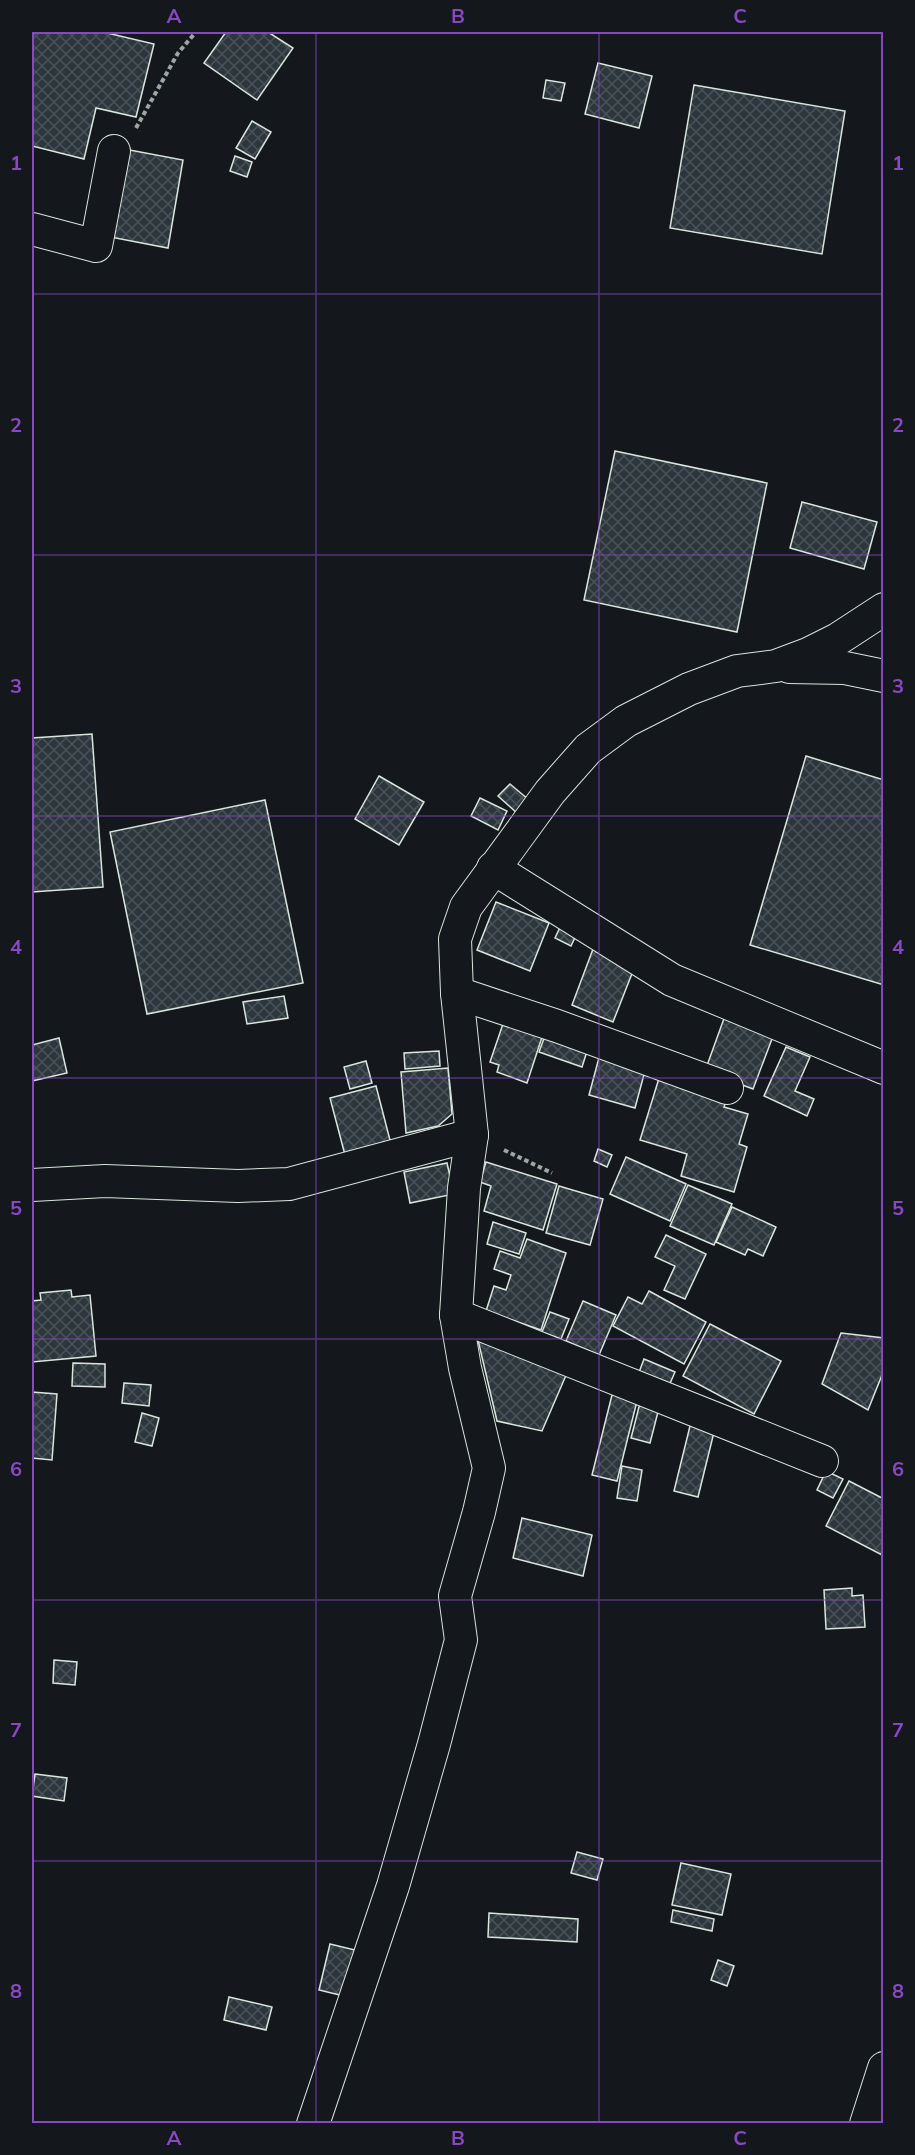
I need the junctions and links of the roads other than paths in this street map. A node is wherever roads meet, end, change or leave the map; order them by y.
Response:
1 (114, 151) road end
2 (32, 229) edge
3 (884, 609) edge
4 (776, 666) junction
5 (884, 676) edge
6 (493, 868) junction
7 (457, 993) junction
8 (884, 1068) edge
9 (727, 1088) dead end
10 (472, 1135) junction
11 (32, 1185) edge
12 (456, 1315) junction
13 (822, 1461) dead end
14 (884, 2068) edge
15 (313, 2124) edge
16 (866, 2124) edge

1 - 2 street
3 - 4 street
4 - 5 street
4 - 6 street
6 - 7 street
6 - 8 street
7 - 9 street
7 - 10 street
10 - 11 street
10 - 12 street
12 - 13 street
12 - 15 street
14 - 16 street

